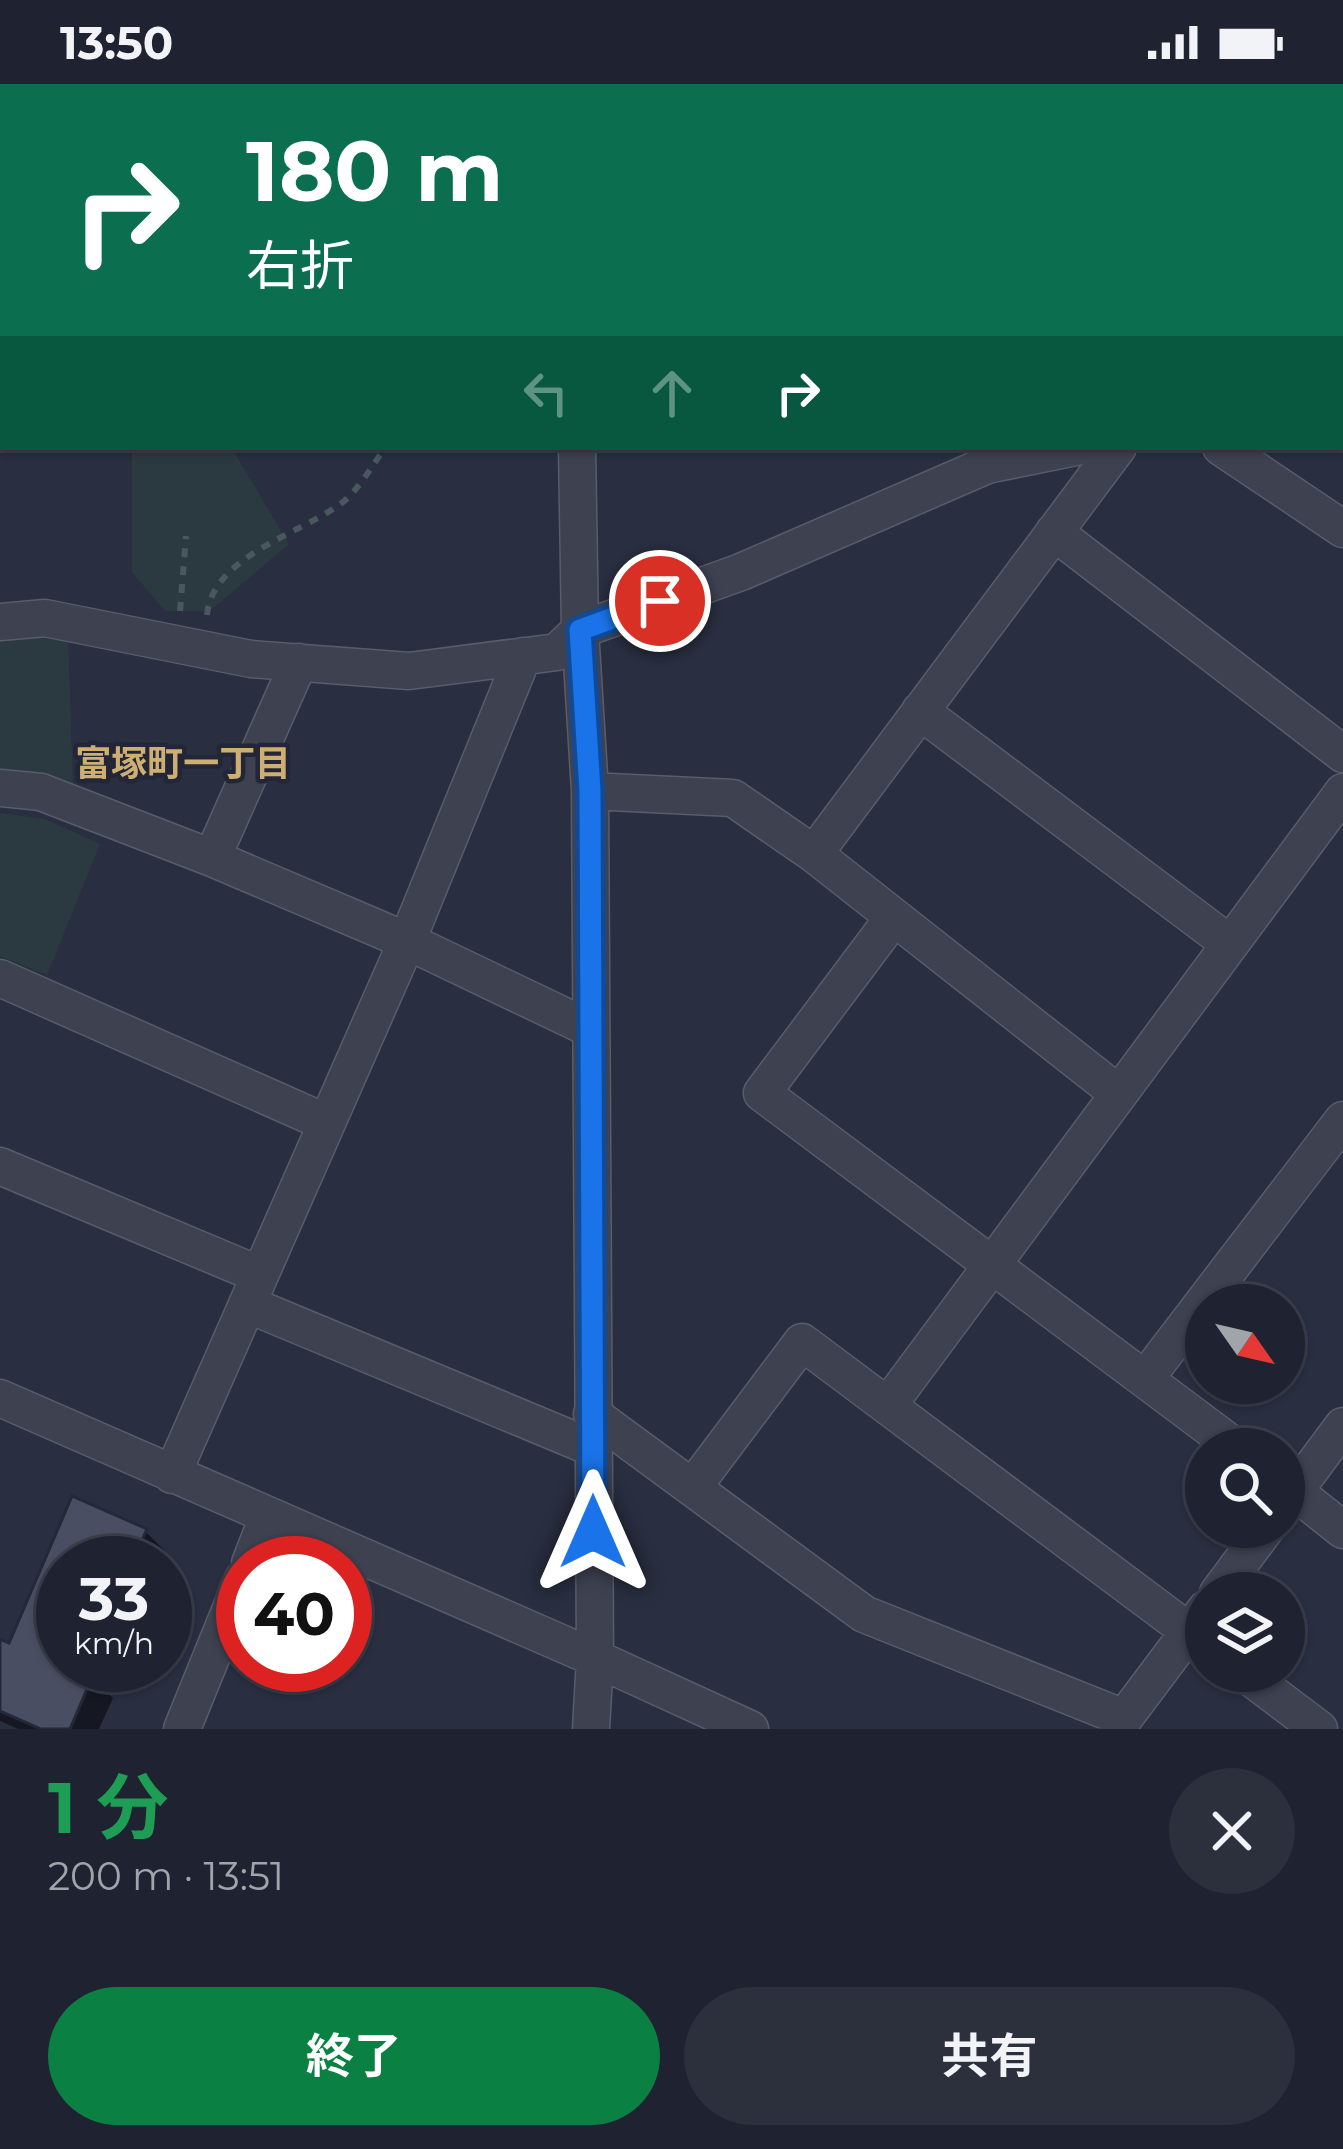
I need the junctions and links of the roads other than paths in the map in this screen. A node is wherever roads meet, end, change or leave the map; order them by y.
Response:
1 (577, 450) edge
2 (1061, 450) edge
3 (1116, 450) edge
4 (1226, 450) edge
5 (1343, 528) edge
6 (1054, 532) junction
7 (0, 622) edge
8 (580, 630) junction
9 (523, 656) junction
10 (299, 662) junction
11 (920, 711) junction
12 (1343, 754) edge
13 (0, 788) edge
14 (590, 791) junction
15 (1343, 792) edge
16 (814, 854) junction
17 (212, 858) junction
18 (894, 917) junction
19 (406, 941) junction
20 (1230, 944) junction
21 (0, 977) edge
22 (591, 1029) junction
23 (1119, 1094) junction
24 (1343, 1120) edge
25 (327, 1124) junction
26 (0, 1166) edge
27 (993, 1264) junction
28 (253, 1290) junction
29 (1144, 1379) junction
30 (0, 1398) edge
31 (889, 1404) junction
32 (1343, 1426) edge
33 (1210, 1428) edge
34 (592, 1431) junction
35 (1305, 1472) edge
36 (172, 1475) junction
37 (693, 1487) junction
38 (1305, 1504) edge
39 (268, 1516) junction
40 (1343, 1530) edge
41 (260, 1536) edge
42 (1252, 1548) edge
43 (1234, 1572) edge
44 (1185, 1617) edge
45 (216, 1645) edge
46 (1185, 1646) edge
47 (595, 1658) junction
48 (1270, 1692) edge
49 (1120, 1723) edge
50 (182, 1729) edge
51 (591, 1729) edge
52 (750, 1729) edge
53 (1319, 1729) edge

1 - 8 street
2 - 8 street
3 - 6 street
4 - 5 street
6 - 11 street
6 - 12 street
7 - 10 street
8 - 9 street
8 - 14 street
9 - 10 street
9 - 19 street
10 - 17 street
11 - 16 street
11 - 20 street
13 - 17 street
14 - 16 street
14 - 22 street
15 - 20 street
16 - 18 street
17 - 19 street
18 - 23 street
18 - 27 street
19 - 22 street
19 - 25 street
20 - 23 street
21 - 25 street
22 - 34 street
23 - 27 street
24 - 29 street
25 - 28 street
26 - 28 street
27 - 29 street
27 - 31 street
28 - 34 street
28 - 36 street
29 - 33 street
30 - 36 street
31 - 37 street
31 - 44 street
32 - 35 street
34 - 37 street
34 - 47 street
36 - 39 street
37 - 49 street
38 - 40 street
39 - 41 street
39 - 47 street
42 - 43 street
45 - 50 street
46 - 49 street
47 - 51 street
47 - 52 street
48 - 53 street

